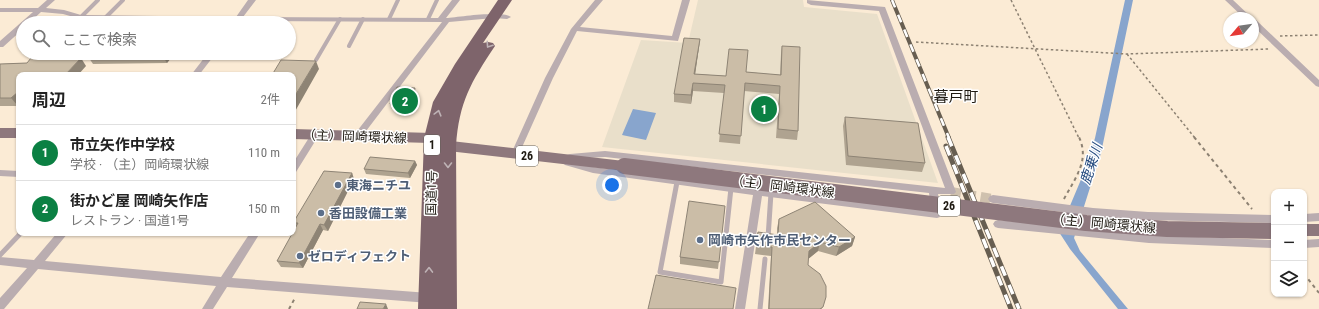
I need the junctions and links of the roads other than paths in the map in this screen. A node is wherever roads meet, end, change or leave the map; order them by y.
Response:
1 (51, 0) edge
2 (98, 0) edge
3 (123, 0) edge
4 (252, 0) edge
5 (398, 0) edge
6 (436, 0) edge
7 (456, 0) edge
8 (505, 0) edge
9 (517, 0) edge
10 (599, 0) edge
11 (686, 0) edge
12 (811, 0) edge
13 (1229, 0) edge
14 (0, 10) edge
15 (40, 10) junction
16 (1242, 12) edge
17 (33, 16) edge
18 (78, 16) edge
19 (82, 16) edge
20 (107, 16) edge
21 (240, 16) edge
22 (501, 17) junction
23 (340, 19) junction
24 (364, 19) junction
25 (389, 19) junction
26 (428, 19) junction
27 (296, 20) edge
28 (443, 20) junction
29 (1259, 28) edge
30 (575, 29) junction
31 (16, 31) edge
32 (0, 45) edge
33 (349, 46) dead end
34 (207, 60) edge
35 (316, 60) edge
36 (197, 72) edge
37 (1319, 84) edge
38 (0, 133) edge
39 (16, 133) edge
40 (296, 134) edge
41 (315, 135) junction
42 (357, 136) junction
43 (432, 138) junction
44 (448, 146) junction
45 (515, 154) junction
46 (551, 159) junction
47 (296, 165) edge
48 (0, 173) edge
49 (16, 174) edge
50 (677, 182) junction
51 (731, 188) junction
52 (933, 190) junction
53 (758, 192) junction
54 (771, 193) junction
55 (993, 199) tunnel mouth
56 (1093, 212) junction
57 (1307, 218) edge
58 (1319, 218) edge
59 (1271, 219) edge
60 (998, 224) dead end
61 (1271, 230) edge
62 (1307, 230) edge
63 (1319, 230) edge
64 (1096, 235) junction
65 (18, 236) edge
66 (60, 236) edge
67 (253, 236) edge
68 (768, 239) edge
69 (1319, 243) edge
70 (1271, 244) edge
71 (1307, 244) edge
72 (0, 255) edge
73 (765, 259) dead end
74 (0, 261) edge
75 (36, 264) junction
76 (225, 282) junction
77 (429, 304) edge
78 (0, 306) edge
79 (207, 309) edge
80 (447, 309) edge
81 (740, 309) edge
82 (760, 309) edge

1 - 15 street
2 - 19 lane
3 - 20 lane
4 - 21 street
5 - 25 lane
6 - 26 lane
7 - 28 street
8 - 22 highway, 国道1号 / 1
9 - 22 highway, 国道1号 / 1
10 - 30 street
11 - 30 street
12 - 52 street
13 - 16 street
14 - 15 street
15 - 17 street
15 - 18 street
22 - 28 street
43 -> 22 highway, 国道1号 / 1
22 -> 44 highway, 国道1号 / 1
23 - 24 street
23 - 27 street
23 - 35 lane
24 - 25 street
24 - 33 lane
25 - 26 street
26 - 28 street
28 - 42 street
29 - 37 street
30 - 45 street
31 - 32 street
34 - 36 street
38 - 39 main road
40 - 41 main road, （主）岡崎環状線 / 26
41 - 42 main road, （主）岡崎環状線 / 26
41 - 47 street
42 - 43 main road, （主）岡崎環状線 / 26
43 - 44 main road, （主）岡崎環状線 / 26
77 -> 43 highway, 国道1号 / 1
44 - 45 main road, （主）岡崎環状線 / 26
44 -> 80 highway, 国道1号 / 1
45 - 46 main road, （主）岡崎環状線 / 26
46 - 50 street
46 - 52 street
46 - 61 main road, （主）岡崎環状線 / 26, bridge
48 - 49 street
50 - 51 street
50 - 51 lane
51 - 53 street
52 - 54 street
53 - 54 street
53 - 81 street
54 - 68 lane
55 - 56 street
56 - 59 street
56 - 64 street
57 - 58 street
60 - 64 street
62 - 63 main road
64 - 70 street
65 - 72 lane
66 - 75 street
67 - 76 street
69 - 71 street
73 - 82 lane
74 - 75 street
75 - 76 street
75 - 78 street
76 - 77 street
76 - 79 street

